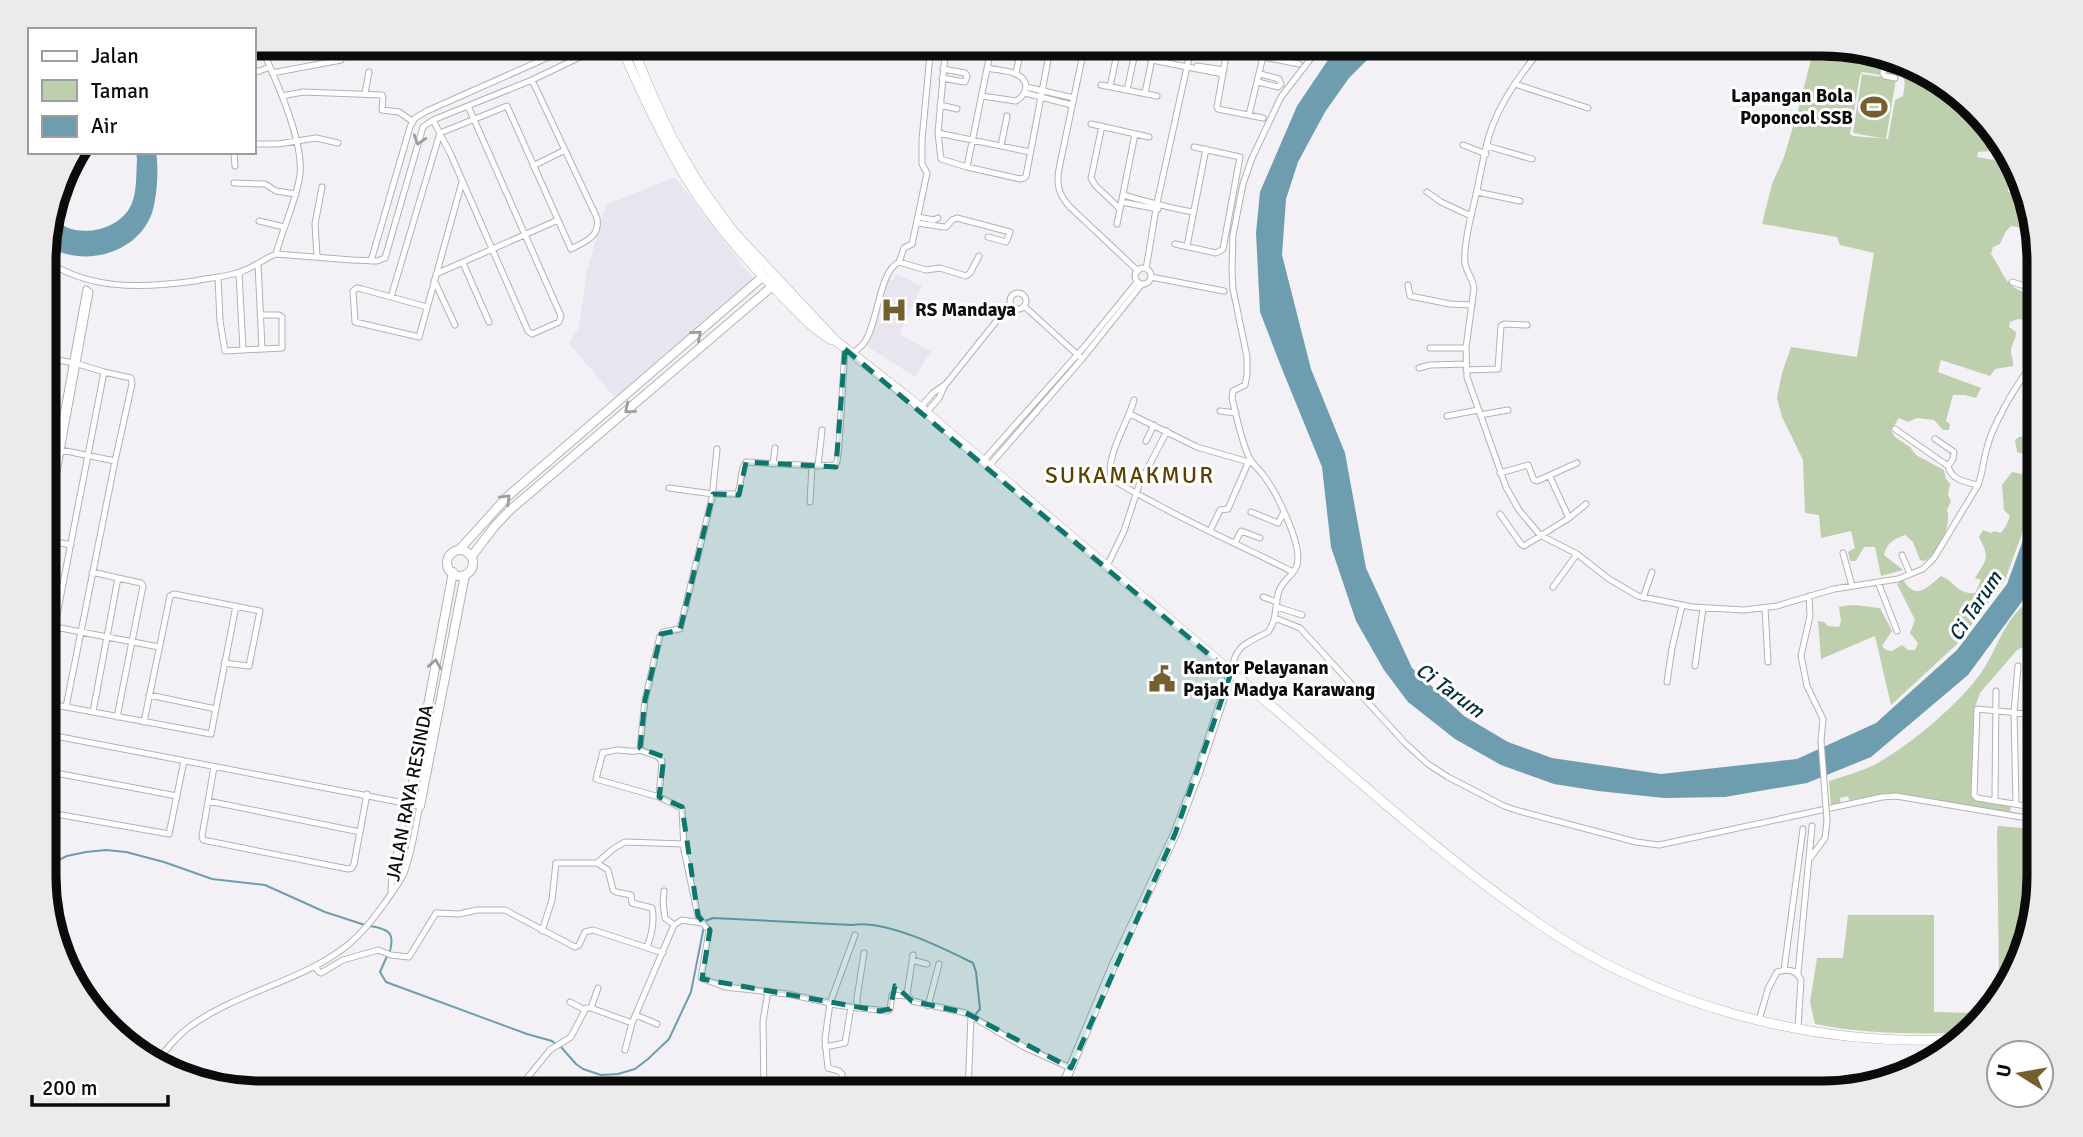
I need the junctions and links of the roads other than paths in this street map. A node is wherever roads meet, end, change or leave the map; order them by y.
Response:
1 (265, 56) edge
2 (341, 56) edge
3 (551, 56) edge
4 (582, 56) edge
5 (626, 56) edge
6 (636, 56) edge
7 (930, 56) edge
8 (945, 56) edge
9 (990, 56) edge
10 (1019, 56) edge
11 (1049, 56) edge
12 (1083, 56) edge
13 (1116, 56) edge
14 (1135, 56) edge
15 (1153, 56) edge
16 (1189, 56) edge
17 (1226, 56) edge
18 (1313, 56) edge
19 (1536, 56) edge
20 (1264, 57) joint
21 (1152, 59) junction
22 (1299, 64) dead end
23 (1187, 66) junction
24 (1883, 66) edge
25 (987, 68) junction
26 (943, 69) junction
27 (271, 70) junction
28 (369, 72) dead end
29 (1223, 72) junction
30 (256, 73) edge
31 (1016, 74) junction
32 (1260, 74) junction
33 (942, 78) junction
34 (1895, 78) dead end
35 (532, 80) junction
36 (495, 81) junction
37 (1258, 82) junction
38 (1515, 84) junction
39 (1101, 85) dead end
40 (1110, 87) junction
41 (1026, 90) junction
42 (1128, 90) junction
43 (365, 93) junction
44 (501, 93) junction
45 (1145, 93) junction
46 (1041, 94) junction
47 (282, 96) junction
48 (982, 96) junction
49 (1157, 96) dead end
50 (1074, 98) junction
51 (940, 105) junction
52 (1072, 105) junction
53 (468, 106) junction
54 (1588, 108) dead end
55 (957, 109) dead end
56 (1007, 116) dead end
57 (1249, 116) junction
58 (1263, 118) dead end
59 (433, 120) junction
60 (474, 120) junction
61 (412, 121) junction
62 (1091, 124) dead end
63 (1102, 127) junction
64 (440, 133) junction
65 (938, 133) junction
66 (1136, 134) junction
67 (1149, 137) dead end
68 (972, 140) junction
69 (296, 141) junction
70 (338, 143) dead end
71 (256, 144) edge
72 (1463, 145) dead end
73 (1001, 146) junction
74 (1488, 146) junction
75 (1194, 147) dead end
76 (1206, 149) junction
77 (565, 150) junction
78 (1030, 152) junction
79 (234, 154) edge
80 (1486, 154) junction
81 (1532, 159) dead end
82 (235, 166) dead end
83 (534, 166) junction
84 (967, 167) junction
85 (234, 183) dead end
86 (462, 183) junction
87 (322, 187) dead end
88 (1427, 192) dead end
89 (1477, 192) junction
90 (296, 194) junction
91 (1520, 201) dead end
92 (1121, 202) junction
93 (1157, 206) junction
94 (1193, 212) junction
95 (1471, 216) junction
96 (938, 218) dead end
97 (558, 220) junction
98 (918, 220) junction
99 (259, 221) dead end
100 (1117, 224) dead end
101 (284, 227) junction
102 (525, 235) junction
103 (988, 237) dead end
104 (1175, 244) dead end
105 (1187, 246) junction
106 (493, 249) junction
107 (276, 254) junction
108 (317, 256) junction
109 (979, 256) dead end
110 (371, 261) junction
111 (463, 262) junction
112 (899, 262) junction
113 (258, 264) junction
114 (56, 266) edge
115 (1146, 269) junction
116 (1138, 271) junction
117 (239, 273) junction
118 (218, 277) junction
119 (435, 277) junction
120 (1152, 277) junction
121 (761, 279) dead end
122 (2012, 282) dead end
123 (1140, 283) junction
124 (776, 284) junction
125 (1408, 285) dead end
126 (2027, 287) edge
127 (1224, 291) dead end
128 (391, 297) junction
129 (1010, 304) junction
130 (1472, 305) junction
131 (1024, 306) junction
132 (427, 307) junction
133 (261, 315) junction
134 (489, 322) dead end
135 (455, 325) dead end
136 (1527, 325) dead end
137 (1430, 348) dead end
138 (1466, 348) junction
139 (262, 349) junction
140 (243, 351) junction
141 (848, 351) junction
142 (671, 357) junction
143 (1080, 357) junction
144 (56, 360) edge
145 (76, 363) junction
146 (679, 366) junction
147 (1466, 367) junction
148 (1419, 368) dead end
149 (104, 372) junction
150 (2027, 372) edge
151 (946, 384) junction
152 (1134, 400) dead end
153 (923, 410) junction
154 (1131, 410) junction
155 (1508, 410) dead end
156 (1141, 411) dead end
157 (1220, 411) dead end
158 (1236, 413) junction
159 (1479, 413) junction
160 (1447, 416) dead end
161 (1154, 425) junction
162 (1895, 429) dead end
163 (822, 430) dead end
164 (1167, 431) junction
165 (1935, 439) dead end
166 (1146, 441) dead end
167 (56, 442) edge
168 (775, 448) dead end
169 (717, 449) dead end
170 (61, 450) junction
171 (89, 456) junction
172 (551, 458) junction
173 (115, 461) junction
174 (1250, 463) junction
175 (1577, 463) dead end
176 (774, 464) junction
177 (986, 464) junction
178 (815, 466) junction
179 (1948, 466) junction
180 (559, 468) junction
181 (1500, 473) junction
182 (1550, 477) junction
183 (56, 478) edge
184 (1978, 485) junction
185 (669, 488) dead end
186 (713, 494) junction
187 (1136, 494) junction
188 (810, 502) dead end
189 (1586, 504) dead end
190 (1251, 512) dead end
191 (1284, 512) junction
192 (1500, 514) dead end
193 (1569, 518) junction
194 (1210, 531) junction
195 (1540, 535) junction
196 (1260, 538) dead end
197 (56, 542) edge
198 (1235, 542) junction
199 (71, 545) junction
200 (460, 550) junction
201 (1843, 553) dead end
202 (1577, 554) junction
203 (1093, 555) junction
204 (1902, 555) dead end
205 (472, 556) junction
206 (1114, 556) junction
207 (1108, 566) junction
208 (92, 572) junction
209 (453, 572) junction
210 (1293, 572) junction
211 (1652, 572) dead end
212 (1910, 574) junction
213 (465, 575) junction
214 (118, 578) junction
215 (1878, 582) junction
216 (1852, 586) junction
217 (1553, 587) dead end
218 (1809, 596) junction
219 (1263, 597) dead end
220 (1643, 598) junction
221 (1277, 605) junction
222 (236, 606) junction
223 (1682, 606) junction
224 (1703, 608) junction
225 (1765, 608) junction
226 (1302, 615) dead end
227 (1275, 618) junction
228 (56, 621) edge
229 (56, 626) edge
230 (1897, 631) dead end
231 (80, 632) junction
232 (107, 637) junction
233 (132, 642) junction
234 (159, 647) junction
235 (1768, 662) dead end
236 (224, 663) junction
237 (1695, 666) dead end
238 (2018, 666) dead end
239 (1231, 673) junction
240 (1667, 682) dead end
241 (1996, 691) dead end
242 (149, 695) junction
243 (56, 705) edge
244 (66, 707) junction
245 (216, 709) junction
246 (1994, 710) junction
247 (93, 712) junction
248 (2014, 712) junction
249 (2027, 713) edge
250 (117, 716) junction
251 (144, 722) junction
252 (56, 736) edge
253 (641, 750) junction
254 (184, 761) junction
255 (214, 767) junction
256 (56, 773) edge
257 (367, 794) junction
258 (177, 796) junction
259 (659, 797) junction
260 (1995, 800) junction
261 (208, 801) junction
262 (408, 803) junction
263 (2016, 804) junction
264 (420, 806) junction
265 (2027, 806) edge
266 (56, 814) edge
267 (2027, 818) edge
268 (1812, 826) dead end
269 (1803, 829) dead end
270 (360, 832) junction
271 (684, 845) junction
272 (1809, 860) junction
273 (597, 863) junction
274 (664, 891) dead end
275 (1794, 891) junction
276 (1806, 891) junction
277 (391, 895) junction
278 (674, 925) junction
279 (705, 925) junction
280 (542, 931) junction
281 (855, 935) dead end
282 (647, 947) junction
283 (663, 953) junction
284 (864, 953) dead end
285 (927, 964) dead end
286 (939, 964) dead end
287 (315, 967) junction
288 (1784, 970) junction
289 (1798, 973) junction
290 (597, 988) dead end
291 (768, 991) junction
292 (908, 996) junction
293 (570, 1002) dead end
294 (830, 1003) junction
295 (928, 1006) junction
296 (854, 1008) junction
297 (588, 1009) junction
298 (636, 1015) junction
299 (973, 1017) junction
300 (1759, 1020) junction
301 (632, 1023) junction
302 (657, 1024) dead end
303 (1798, 1028) junction
304 (1945, 1039) edge
305 (825, 1047) junction
306 (625, 1050) dead end
307 (162, 1055) edge
308 (1071, 1068) junction
309 (525, 1081) edge
310 (764, 1081) edge
311 (842, 1081) edge
312 (969, 1081) edge
313 (1065, 1081) edge

1 - 27 street
2 - 27 street
3 - 36 street
4 - 35 street
5 - 124 main road
6 - 124 main road
7 - 98 street
8 - 26 street
9 - 25 street
10 - 31 street
11 - 46 street
12 - 50 street
13 - 40 street
14 - 42 street
15 - 21 street
16 - 23 street
17 - 29 street
18 - 158 street
19 - 38 street
20 - 22 street
20 - 32 street
21 - 23 street
21 - 45 street
23 - 29 street
23 - 93 street
24 - 34 street
25 - 31 street
25 - 48 street
26 - 33 street
26 - 33 street
27 - 30 street
27 - 47 street
28 - 43 street
29 - 57 street
31 - 41 street
32 - 37 street
32 - 37 street
33 - 51 street
35 - 44 street
35 - 77 street
36 - 44 street
36 - 61 street
37 - 57 street
38 - 54 street
38 - 74 street
39 - 40 street
40 - 42 street
41 - 46 street
41 - 48 street
42 - 45 street
43 - 47 street
43 - 61 street
44 - 53 street
45 - 49 street
46 - 50 street
46 - 52 street
46 - 78 street
47 - 69 street
48 - 68 street
50 - 52 street
51 - 55 street
51 - 65 street
52 - 116 street
53 - 59 street
53 - 60 street
56 - 73 street
57 - 58 street
59 - 64 street
59 -> 110 street
60 - 64 street
60 - 83 street
60 - 102 street
61 - 110 street
62 - 63 street
63 - 66 street
63 - 92 street
64 - 86 street
64 - 128 street
65 - 68 street
65 - 84 street
66 - 67 street
66 - 92 street
68 - 73 street
68 - 84 street
69 - 70 street
69 - 71 street
69 - 90 street
72 - 80 street
73 - 78 street
74 - 80 street
74 - 81 street
75 - 76 street
76 - 94 street
76 - 105 street
77 - 83 street
77 - 97 street
78 - 84 street
79 - 82 street
80 - 89 street
83 - 97 street
85 - 90 street
86 - 106 street
86 - 119 street
87 - 108 street
88 - 95 street
89 - 91 street
89 - 95 street
90 - 101 street
92 - 93 street
92 - 100 street
93 - 94 street
93 - 115 street
94 - 105 street
95 - 130 street
96 - 98 street
97 - 102 street
98 - 103 street
98 - 112 street
99 - 101 street
101 - 107 street
102 - 106 street
102 - 106 street
104 - 105 street
106 - 111 street
107 - 108 street
107 - 113 street
108 - 110 street
109 - 112 street
111 - 119 street
111 - 134 street
112 - 141 street
113 - 117 street
113 - 133 street
114 - 118 street
115 - 116 street
115 - 120 street
116 - 123 street
117 - 118 street
117 - 140 street
118 - 140 street
119 - 132 street
119 - 135 street
120 - 123 street
120 - 127 street
142 -> 121 street
122 - 126 street
123 - 143 street
124 - 141 main road
124 - 146 street
125 - 130 street
128 - 132 street
128 - 132 street
129 - 131 street
129 - 131 street
129 - 151 street
130 - 138 street
131 - 143 street
133 - 139 street
133 - 139 street
136 - 147 street
137 - 138 street
138 - 147 street
139 - 140 street
141 - 153 main road
141 - 178 street
142 - 146 street
142 - 172 street
143 - 177 street
144 - 145 street
145 - 145 street
145 - 149 street
145 - 167 street
145 - 170 street
146 -> 180 street
147 - 148 street
147 - 159 street
149 - 171 street
149 - 173 street
150 - 184 street
151 - 153 street
151 - 153 street
152 - 154 street
153 - 177 main road
154 - 156 street
154 - 161 street
154 - 187 street
155 - 159 street
157 - 158 street
158 - 174 street
159 - 160 street
159 - 181 street
161 - 164 street
161 - 166 street
162 - 179 street
163 - 178 street
164 - 174 street
164 - 187 street
165 - 179 street
168 - 176 street
169 - 186 street
170 - 171 street
170 - 183 street
171 - 173 street
171 - 199 street
172 - 180 street
200 -> 172 street
173 - 208 street
174 - 191 street
174 - 194 street
175 - 182 street
176 - 178 street
176 - 186 street
177 - 203 main road
178 - 188 street
179 - 184 street
180 - 205 street
181 - 182 street
181 - 195 street
182 - 193 street
184 - 212 street
185 - 186 street
186 - 253 street
187 - 194 street
187 - 206 street
189 - 193 street
190 - 191 street
191 - 210 street
192 - 195 street
193 - 195 street
194 - 198 street
195 - 202 street
196 - 198 street
197 - 199 street
198 - 210 street
199 - 228 street
200 - 205 street
200 - 209 street
201 - 216 street
202 - 217 street
202 - 220 street
203 - 206 street
203 - 207 main road
204 - 212 street
205 - 213 street
206 - 207 street
207 - 239 main road
208 - 214 street
208 - 231 street
209 - 213 street
262 -> 209 street, JALAN RAYA RESINDA
210 - 221 street
211 - 220 street
212 - 215 street
213 - 264 street, JALAN RAYA RESINDA
214 - 232 street
214 - 233 street
215 - 216 street
215 - 230 street
216 - 218 street
218 - 225 street
218 - 272 street, bridge
219 - 221 street
220 - 223 street
221 - 226 street
221 - 227 street
222 - 234 street
222 - 236 street
222 - 236 street
223 - 224 street
223 - 240 street
224 - 225 street
224 - 237 street
225 - 235 street
227 - 239 street
227 - 267 street
229 - 231 street
231 - 232 street
231 - 244 street
232 - 233 street
232 - 247 street
233 - 234 street
233 - 250 street
234 - 242 street
236 - 245 street
238 - 248 street
239 - 300 main road
239 - 308 street
241 - 246 street
242 - 245 street
242 - 251 street
243 - 244 street
244 - 247 street
245 - 251 street
246 - 248 street
246 - 260 street
246 - 260 street
247 - 250 street
248 - 249 street
248 - 263 street
250 - 251 street
252 - 254 street
253 - 259 street
253 - 259 street
254 - 255 street
254 - 258 street
255 - 257 street
255 - 261 street
256 - 258 street
257 - 262 street
257 - 270 street
258 - 266 street
259 - 271 street
260 - 263 street
261 - 270 street
261 - 270 street
262 - 264 street
262 - 277 street, JALAN RAYA RESINDA
263 - 265 street
264 - 277 street, JALAN RAYA RESINDA
268 - 272 street
269 - 275 street
271 - 273 street
271 - 279 street
272 - 276 street
273 - 280 street
273 - 282 street
274 - 278 street
275 - 276 street
275 - 288 street
276 - 289 street
277 - 287 street
278 - 279 street
278 - 283 street
279 - 291 street
280 - 282 street
280 - 287 street
281 - 294 street
282 - 283 street
283 - 298 street
284 - 296 street
285 - 292 street
286 - 295 street
287 - 307 street
288 - 289 street
288 - 300 street
289 - 303 street
290 - 297 street
291 - 294 street
291 - 310 street
292 - 295 street
292 - 296 street
293 - 297 street
294 - 296 street
294 - 305 street
295 - 299 street
296 - 305 street
297 - 301 street
297 - 309 street
298 - 301 street
298 - 302 street
299 - 308 street
299 - 312 street
300 - 303 main road
301 - 306 street
303 - 304 main road
305 - 311 street
308 - 313 street

